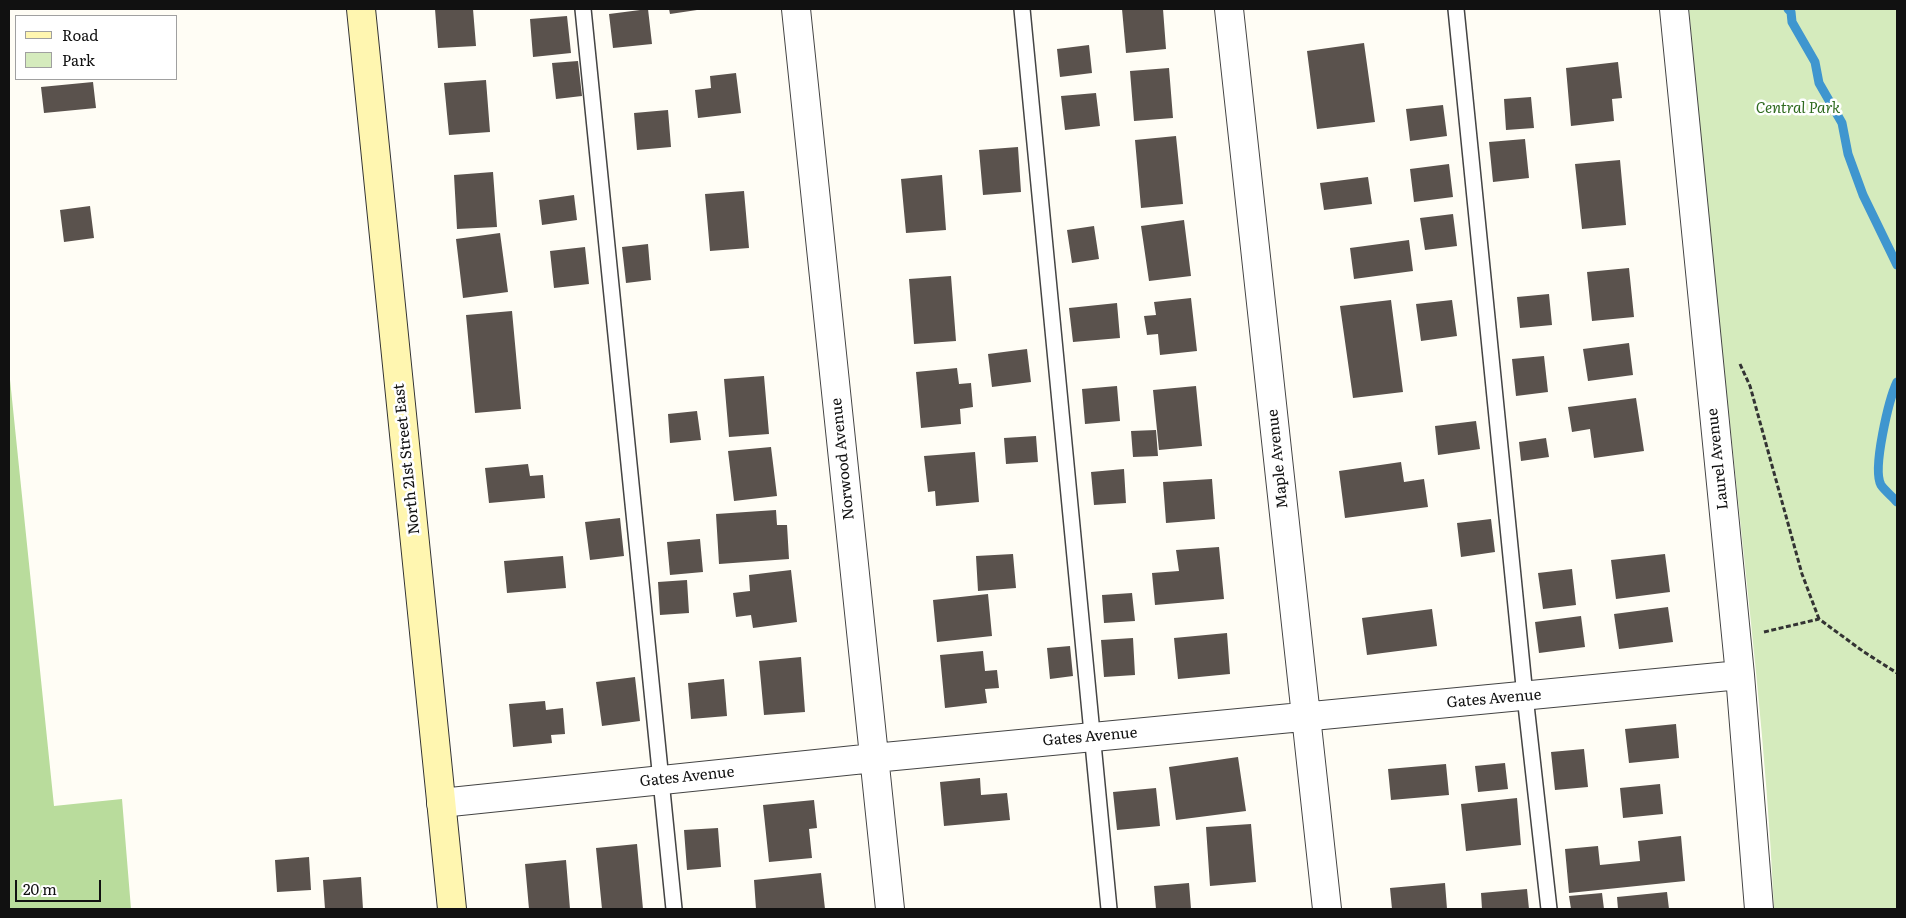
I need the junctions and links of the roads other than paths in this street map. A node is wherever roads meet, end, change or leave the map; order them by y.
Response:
1 (361, 9) edge
2 (583, 9) edge
3 (796, 9) edge
4 (1022, 9) edge
5 (1229, 9) edge
6 (1456, 9) edge
7 (1674, 9) edge
8 (1738, 663) junction
9 (1525, 696) junction
10 (1306, 717) junction
11 (1092, 737) junction
12 (874, 758) junction
13 (662, 780) junction
14 (441, 803) junction
15 (452, 909) edge
16 (674, 909) edge
17 (890, 909) edge
18 (1109, 909) edge
19 (1327, 909) edge
20 (1549, 909) edge
21 (1759, 909) edge

1 - 14 street, North 21st Street East
2 - 13 lane
3 - 12 street, Norwood Avenue
4 - 11 lane
5 - 10 street, Maple Avenue
6 - 9 lane
7 - 8 street, Laurel Avenue
8 - 9 street, Gates Avenue
8 - 21 street, Laurel Avenue
9 - 10 street, Gates Avenue
9 - 20 lane
10 - 11 street, Gates Avenue
10 - 19 street, Maple Avenue
11 - 12 street, Gates Avenue
11 - 18 lane
12 - 13 street, Gates Avenue
12 - 17 street, Norwood Avenue
13 - 14 street, Gates Avenue
13 - 16 lane
14 - 15 street, North 21st Street East

